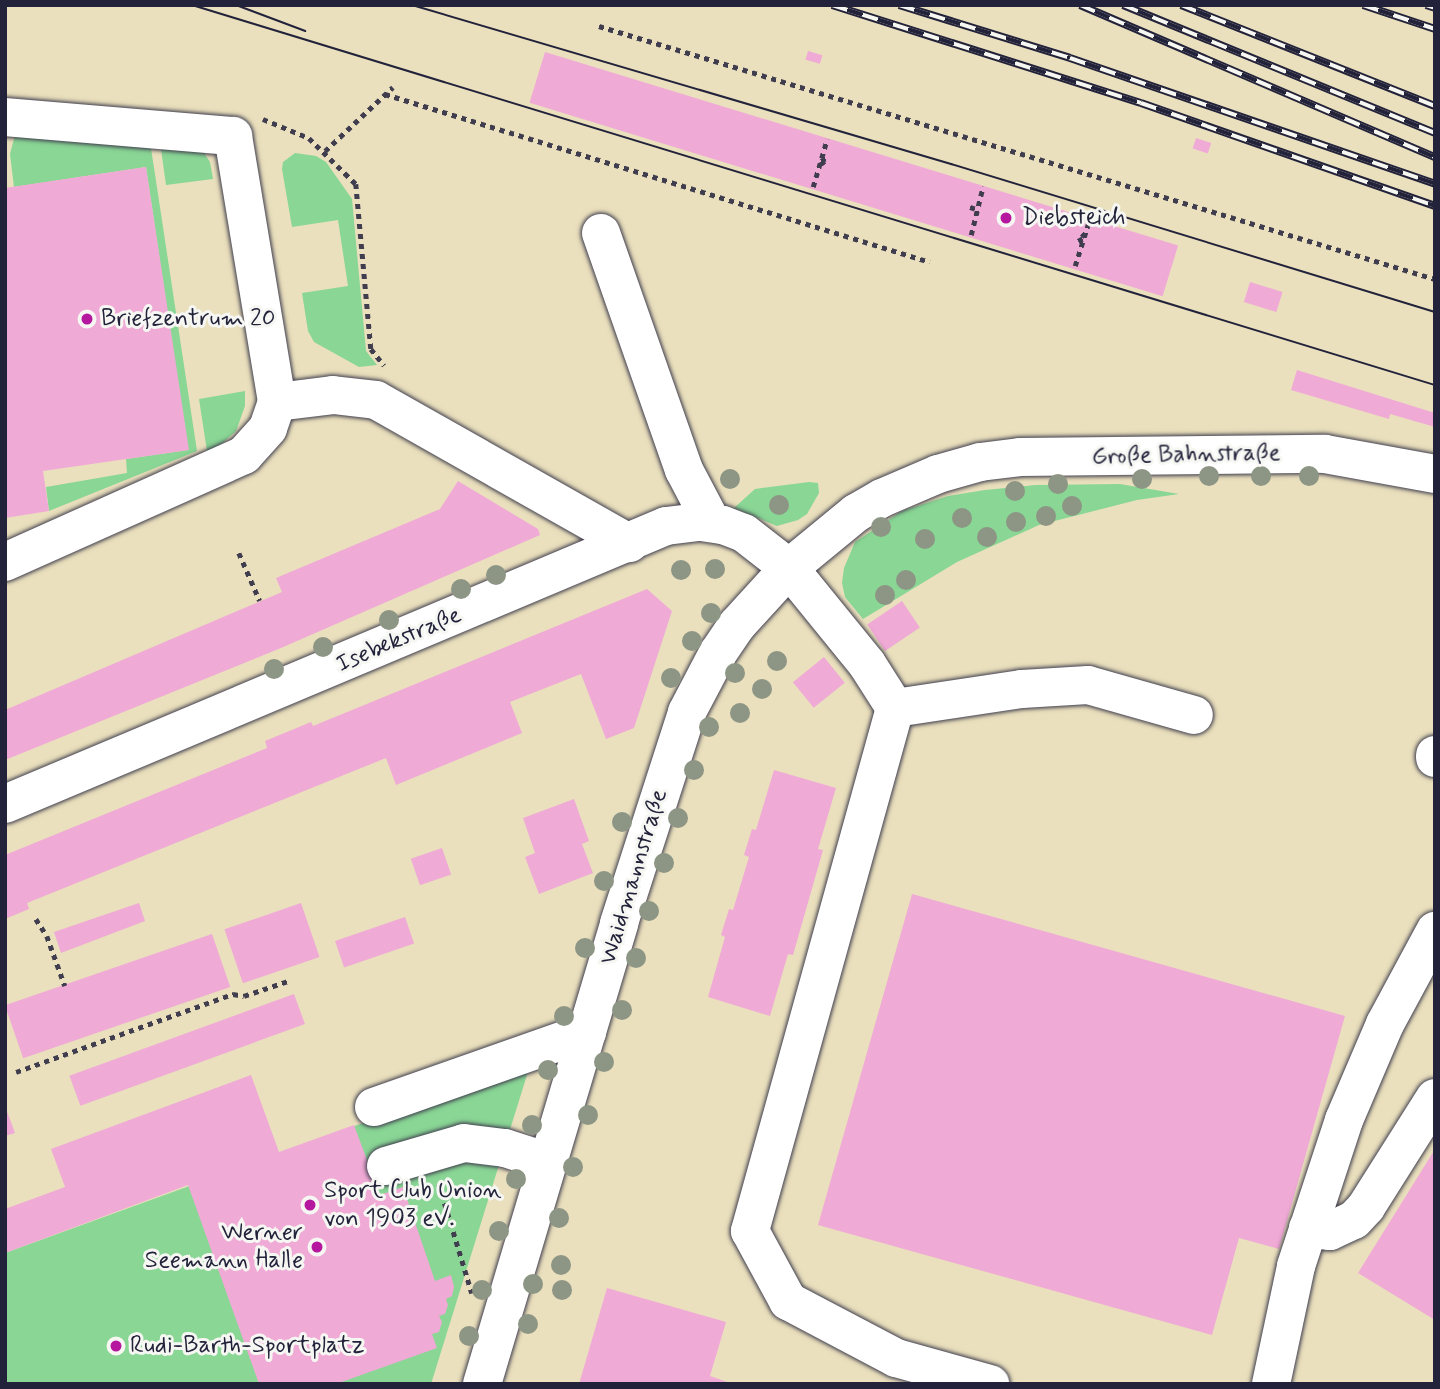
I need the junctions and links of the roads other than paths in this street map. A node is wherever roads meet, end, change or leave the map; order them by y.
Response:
1 (5, 117) edge
2 (601, 233) dead end
3 (277, 402) junction
4 (938, 474) joint
5 (1435, 474) edge
6 (712, 523) junction
7 (628, 543) junction
8 (5, 562) edge
9 (789, 568) junction
10 (895, 708) junction
11 (1194, 715) dead end
12 (5, 804) edge
13 (1435, 931) edge
14 (587, 1032) junction
15 (1435, 1098) edge
16 (373, 1107) dead end
17 (548, 1162) junction
18 (386, 1166) dead end
19 (1308, 1228) junction
20 (892, 1371) edge
21 (482, 1384) edge
22 (990, 1384) edge
23 (1271, 1384) edge

1 - 3 street
2 - 6 street
3 - 7 street
3 - 8 street
4 - 5 street, Große Bahnstraße
4 - 9 street, Waidmannstraße
6 - 7 street, Isebekstraße
6 - 9 street, Isebekstraße
7 - 12 street, Isebekstraße
9 - 10 street, Isebekstraße
9 - 14 street, Waidmannstraße
10 - 11 street
10 - 20 street
13 - 19 street
14 - 16 street
14 - 17 street, Waidmannstraße
15 - 19 street
17 - 18 street
17 - 21 street, Waidmannstraße
19 - 23 street
20 - 22 street

